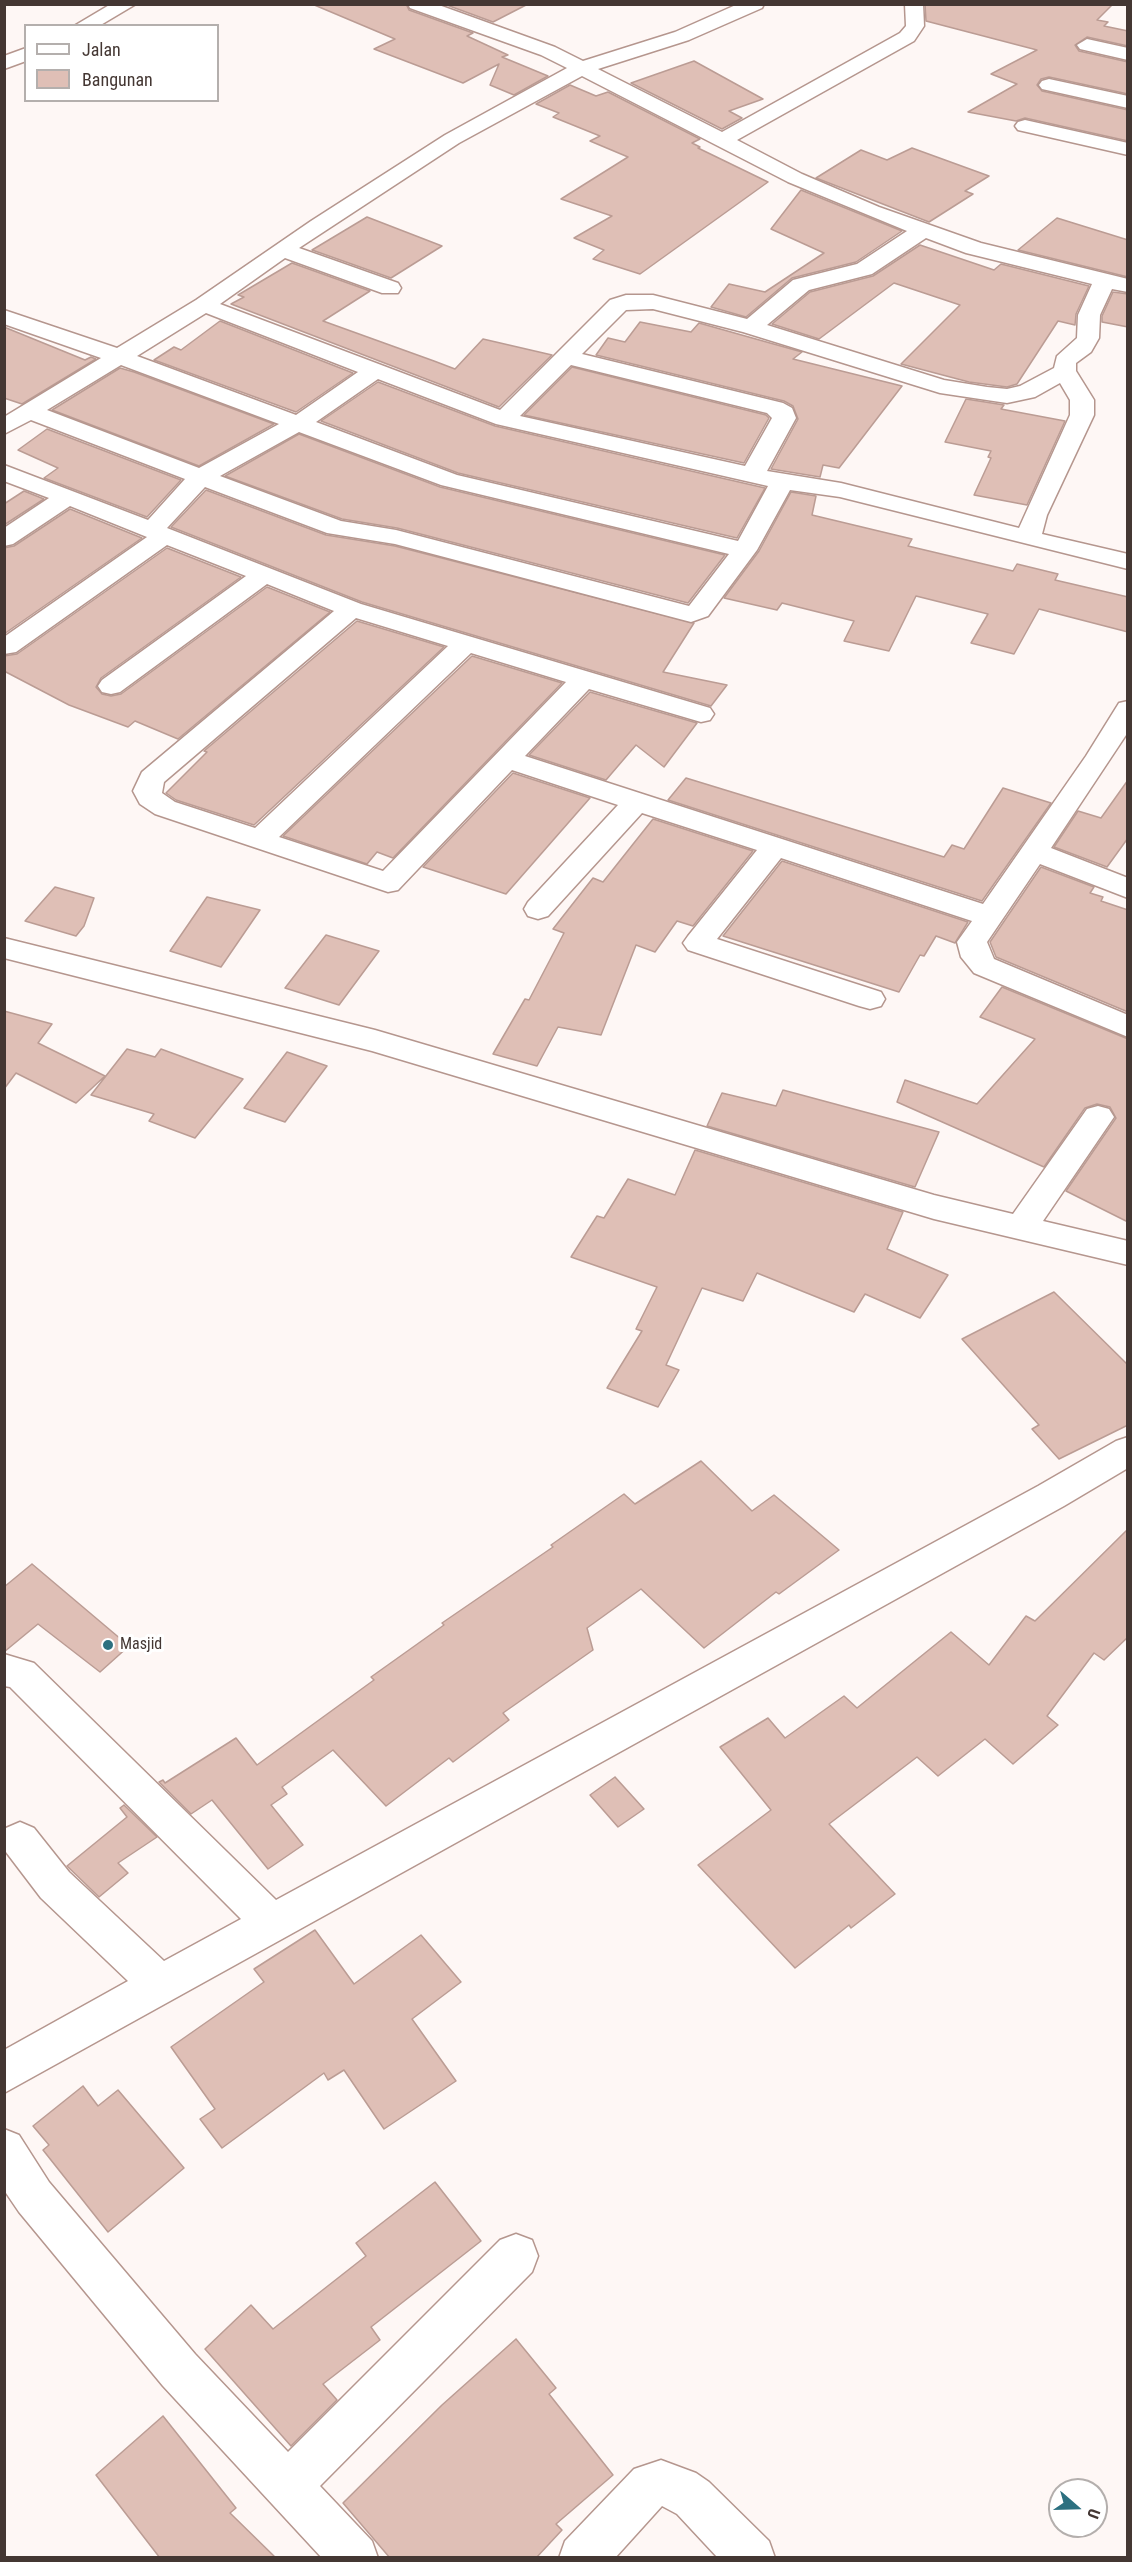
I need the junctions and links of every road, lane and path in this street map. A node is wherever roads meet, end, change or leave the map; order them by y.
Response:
1 (127, 4) edge
2 (417, 4) edge
3 (755, 4) edge
4 (914, 4) edge
5 (87, 24) edge
6 (1087, 45) dead end
7 (1128, 54) edge
8 (24, 55) edge
9 (4, 63) edge
10 (582, 68) junction
11 (1049, 85) dead end
12 (1128, 102) edge
13 (1025, 126) dead end
14 (721, 141) junction
15 (1128, 149) edge
16 (923, 230) junction
17 (284, 250) junction
18 (1104, 281) junction
19 (1128, 286) edge
20 (390, 288) dead end
21 (204, 305) junction
22 (4, 317) edge
23 (751, 327) junction
24 (116, 357) junction
25 (566, 357) junction
26 (377, 369) junction
27 (1065, 371) junction
28 (30, 412) junction
29 (504, 419) junction
30 (299, 423) junction
31 (4, 427) edge
32 (4, 472) edge
33 (752, 476) junction
34 (209, 479) junction
35 (782, 482) junction
36 (66, 498) junction
37 (158, 533) junction
38 (4, 537) edge
39 (1028, 538) junction
40 (745, 550) junction
41 (1128, 562) edge
42 (263, 575) junction
43 (352, 609) junction
44 (9, 641) dead end
45 (465, 644) junction
46 (584, 679) junction
47 (111, 681) dead end
48 (1128, 709) edge
49 (701, 714) dead end
50 (506, 759) junction
51 (637, 801) junction
52 (260, 839) junction
53 (776, 846) junction
54 (1033, 851) junction
55 (1128, 889) edge
56 (538, 909) dead end
57 (988, 916) junction
58 (4, 948) edge
59 (870, 999) dead end
60 (1128, 1027) edge
61 (1098, 1117) dead end
62 (1021, 1227) junction
63 (1128, 1253) edge
64 (1128, 1451) edge
65 (4, 1670) edge
66 (20, 1840) dead end
67 (272, 1923) junction
68 (160, 1984) junction
69 (4, 2073) edge
70 (4, 2150) edge
71 (516, 2256) dead end
72 (288, 2485) junction
73 (355, 2558) edge
74 (582, 2558) edge
75 (752, 2558) edge

1 - 5 street
2 - 10 street
3 - 10 street
4 - 14 street
6 - 7 street
8 - 9 street
10 - 14 street
10 - 17 street
10 - 21 street
11 - 12 street
13 - 15 street
14 - 16 street
16 - 18 street
16 - 23 street
17 - 20 street
17 - 21 street
18 - 19 street
18 - 27 street
21 - 24 street
21 - 26 street
22 - 24 street
23 - 25 street
23 - 27 street
24 - 28 street
24 - 30 street
25 - 29 street
25 - 33 street
26 - 29 street
26 - 30 street
27 - 39 street
28 - 31 street
28 - 34 street
29 - 33 street
30 - 34 street
30 - 40 street
32 - 36 street
33 - 35 street
34 - 37 street
34 - 40 street
35 - 39 street
35 - 40 street
36 - 37 street
36 - 38 street
37 - 42 street
37 - 44 street
39 - 41 street
42 - 43 street
42 - 47 street
43 - 45 street
43 - 52 street
45 - 46 street
45 - 52 street
46 - 49 street
46 - 50 street
48 - 54 street
50 - 51 street
50 - 52 street
51 - 53 street
51 - 56 street
53 - 57 street
53 - 59 street
54 - 55 street
54 - 57 street
57 - 60 street
58 - 62 street
61 - 62 street
62 - 63 street
64 - 67 street
65 - 67 street
66 - 68 street
67 - 68 street
68 - 69 street
70 - 72 street
71 - 72 street
72 - 73 street
74 - 75 street

